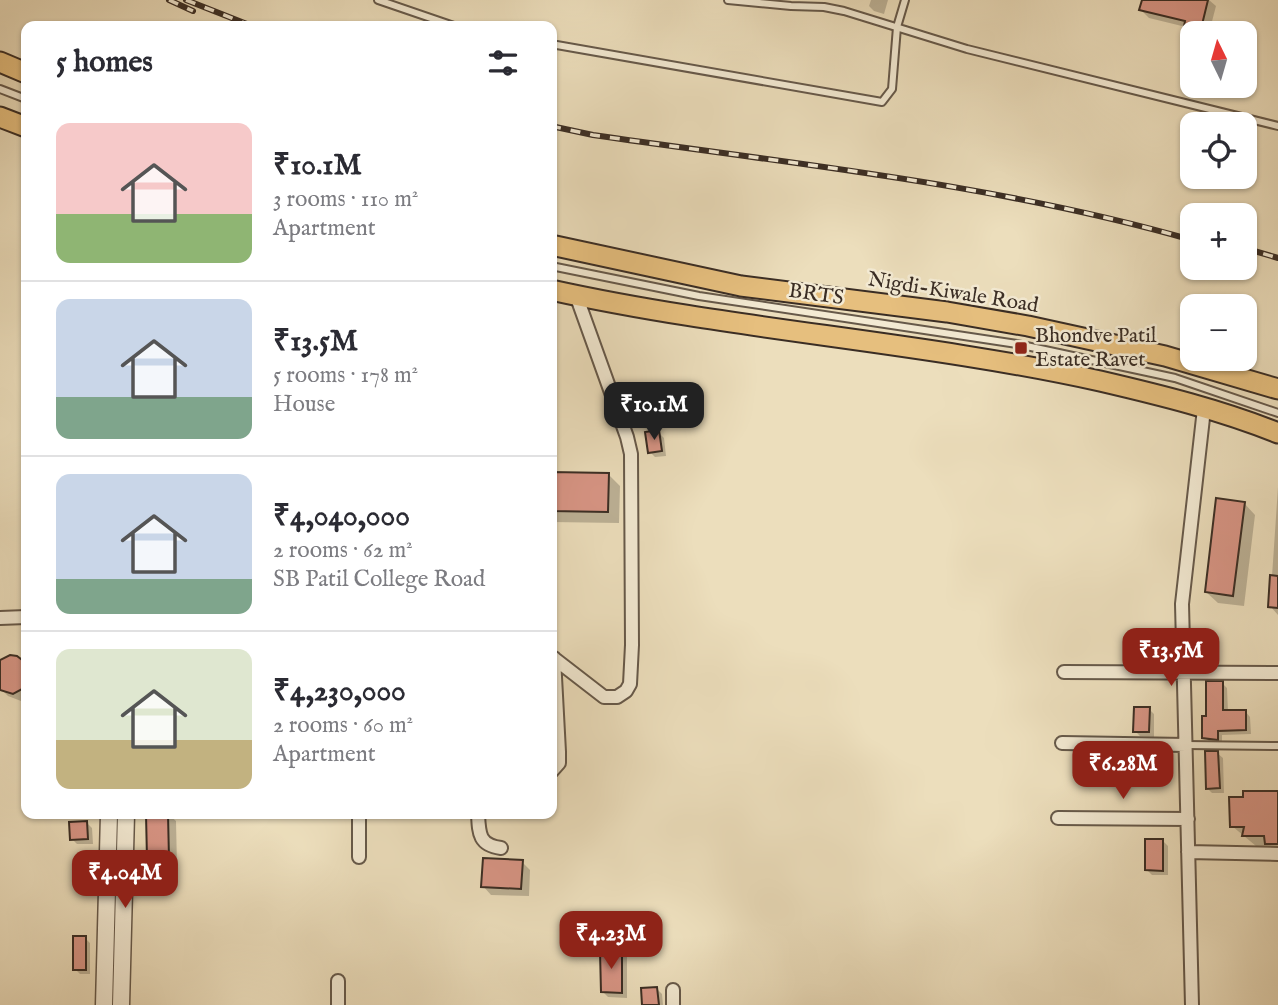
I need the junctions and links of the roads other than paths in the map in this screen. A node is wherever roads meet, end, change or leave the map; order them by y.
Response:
1 (378, 0) edge
2 (728, 0) edge
3 (905, 0) edge
4 (439, 21) edge
5 (897, 27) junction
6 (557, 45) edge
7 (0, 62) edge
8 (21, 71) edge
9 (0, 89) edge
10 (21, 97) edge
11 (0, 117) edge
12 (21, 125) edge
13 (1278, 126) edge
14 (557, 246) edge
15 (557, 267) edge
16 (557, 291) edge
17 (576, 295) junction
18 (1278, 390) edge
19 (1204, 409) junction
20 (1278, 413) edge
21 (1278, 433) edge
22 (21, 617) edge
23 (0, 618) edge
24 (557, 661) edge
25 (1064, 671) dead end
26 (1184, 671) junction
27 (1278, 673) edge
28 (557, 739) edge
29 (1062, 743) dead end
30 (1186, 745) junction
31 (1278, 746) edge
32 (557, 765) edge
33 (1059, 818) dead end
34 (1188, 818) junction
35 (109, 819) edge
36 (126, 819) edge
37 (359, 819) edge
38 (479, 819) edge
39 (501, 848) dead end
40 (1188, 852) junction
41 (1278, 854) edge
42 (359, 857) dead end
43 (338, 981) dead end
44 (673, 990) dead end
45 (104, 1005) edge
46 (121, 1005) edge
47 (338, 1005) edge
48 (673, 1005) edge
49 (1192, 1005) edge

1 - 4 lane
2 - 5 lane
3 - 5 lane
5 - 6 lane
5 - 13 lane
7 - 8 main road
9 - 10 lane
11 - 12 main road
14 - 18 main road, Nigdi-Kiwale Road
15 - 20 lane, BRTS
16 - 17 main road
17 - 19 main road
17 - 24 street
19 - 21 main road
19 - 26 street
22 - 23 street
25 - 26 street
26 - 27 street
26 - 30 street
28 - 32 street
29 - 30 street
30 - 31 lane
30 - 34 street
33 - 34 street
34 - 40 street
35 - 45 street
36 - 46 street
37 - 42 street
38 - 39 street
40 - 41 street
40 - 49 street
43 - 47 street
44 - 48 street

